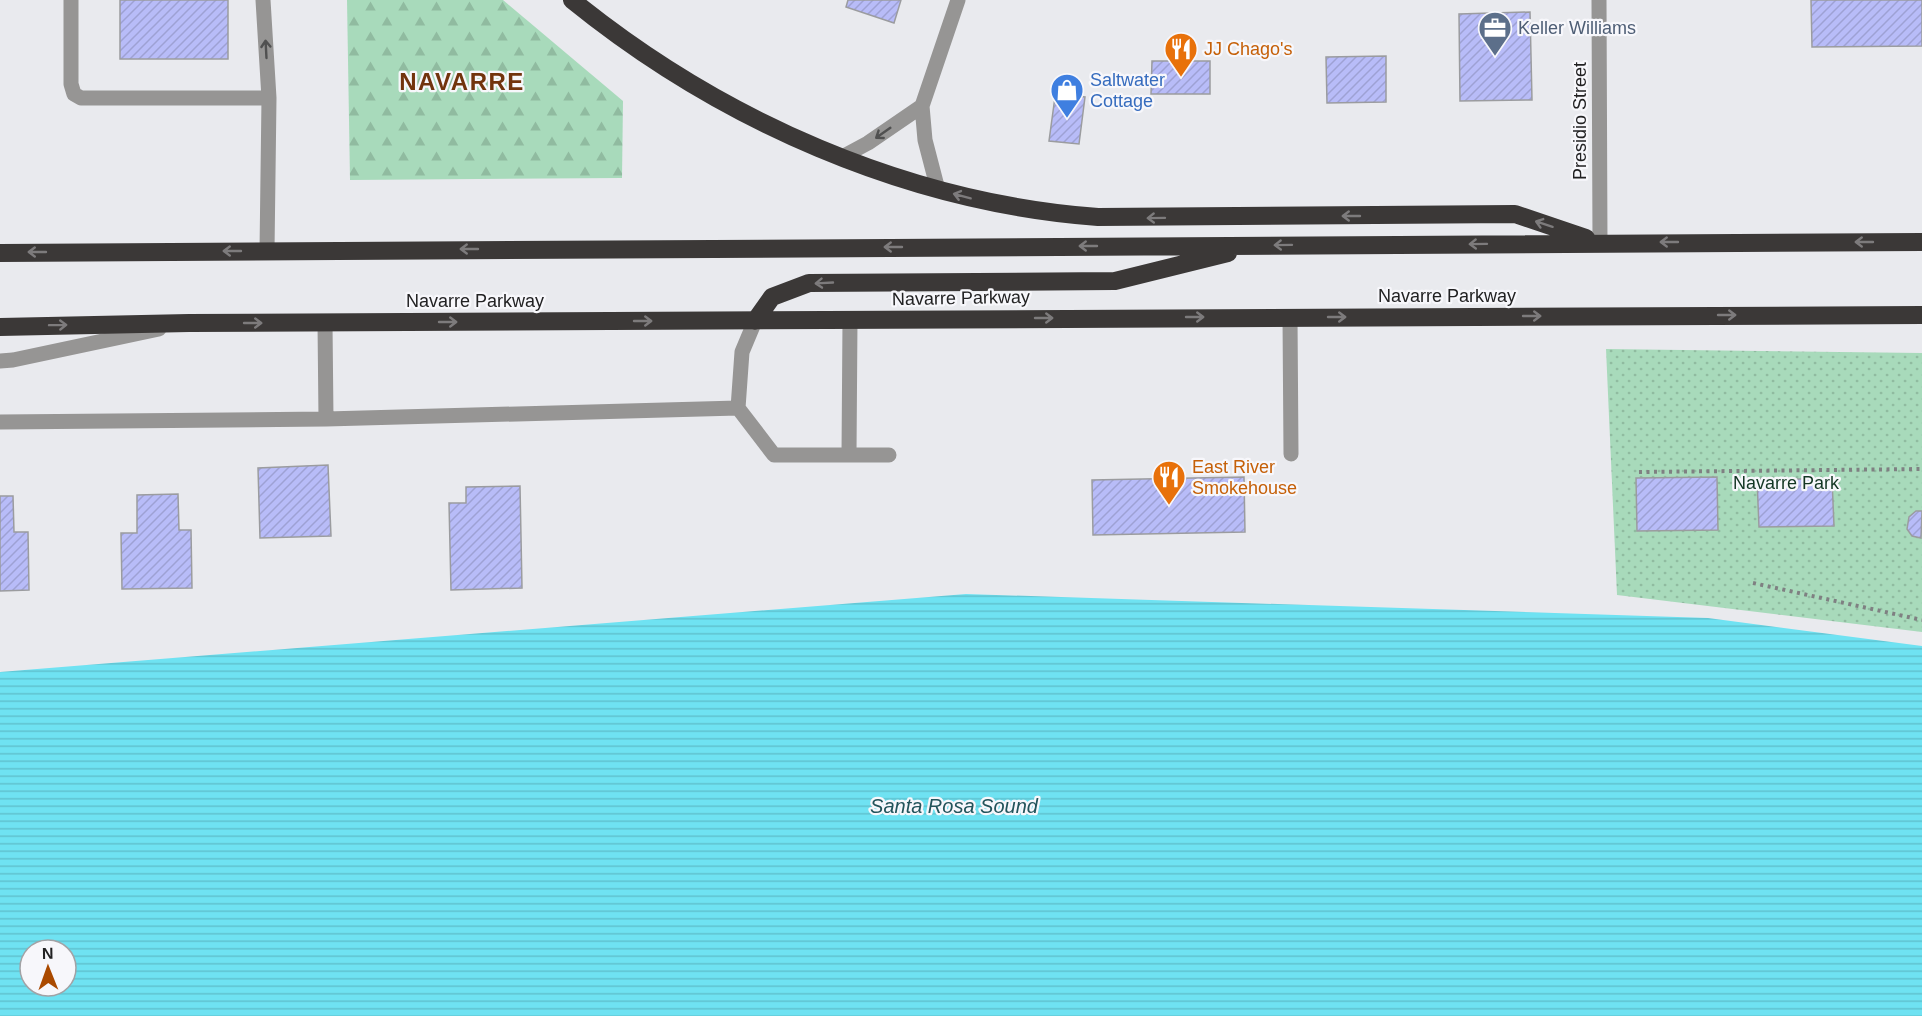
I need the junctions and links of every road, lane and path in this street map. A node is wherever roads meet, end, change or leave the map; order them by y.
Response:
1 (71, 0) edge
2 (263, 0) edge
3 (572, 0) edge
4 (958, 0) edge
5 (1599, 0) edge
6 (269, 98) junction
7 (922, 106) junction
8 (842, 157) junction
9 (938, 190) junction
10 (1922, 242) edge
11 (1600, 243) junction
12 (1256, 246) junction
13 (267, 250) junction
14 (0, 252) edge
15 (1922, 315) edge
16 (1290, 317) junction
17 (850, 320) junction
18 (755, 321) junction
19 (189, 323) junction
20 (325, 323) junction
21 (0, 327) edge
22 (0, 361) edge
23 (738, 408) junction
24 (326, 419) junction
25 (0, 422) edge
26 (1292, 453) dead end
27 (849, 454) junction
28 (889, 455) dead end
29 (1922, 469) edge
30 (1639, 472) dead end
31 (1753, 583) dead end
32 (1922, 620) edge

1 - 6 street
6 -> 2 street
3 - 8 highway
4 - 7 street
5 - 11 street, Presidio Street
6 - 13 street
7 -> 8 street
7 - 9 street
8 - 9 highway
11 -> 9 highway
10 -> 11 highway
11 -> 12 highway
12 -> 13 highway
12 -> 18 highway
13 -> 14 highway
16 -> 15 highway, Navarre Parkway
17 -> 16 highway, Navarre Parkway
16 - 26 street
17 - 18 highway, Navarre Parkway
17 - 27 street
20 -> 18 highway, Navarre Parkway
18 - 23 street
19 -> 20 highway, Navarre Parkway
21 -> 19 highway, Navarre Parkway
19 - 22 street
20 - 24 street
23 - 24 street
23 - 27 street
24 - 25 street
27 - 28 street
29 - 30 path
31 - 32 path

